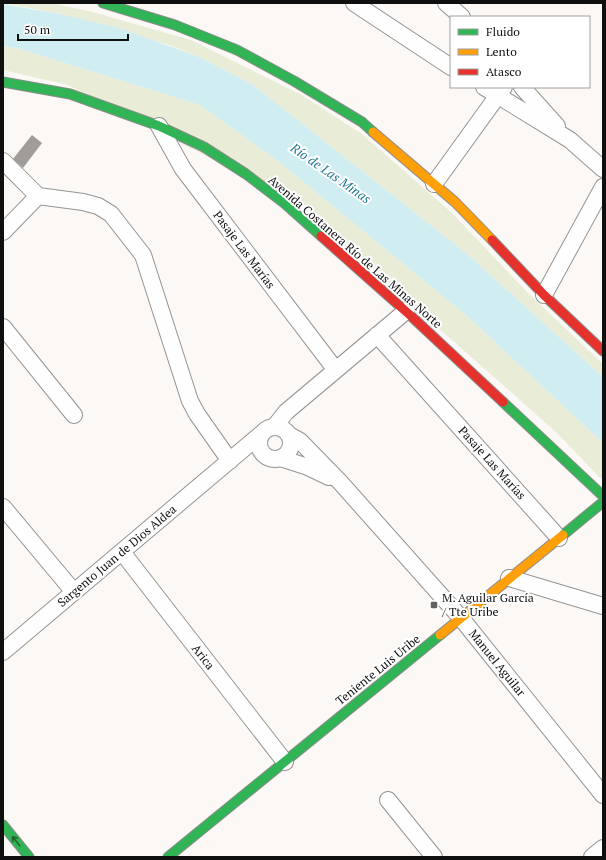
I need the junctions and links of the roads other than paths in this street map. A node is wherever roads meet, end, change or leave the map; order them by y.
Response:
1 (103, 3) edge
2 (354, 3) edge
3 (446, 3) edge
4 (461, 16) edge
5 (450, 65) edge
6 (3, 82) edge
7 (488, 88) edge
8 (523, 88) edge
9 (501, 91) edge
10 (159, 126) junction
11 (570, 140) junction
12 (3, 161) edge
13 (603, 169) edge
14 (434, 184) junction
15 (603, 187) edge
16 (38, 196) junction
17 (3, 232) edge
18 (544, 295) junction
19 (406, 311) junction
20 (3, 327) edge
21 (377, 335) junction
22 (603, 351) edge
23 (336, 369) junction
24 (74, 415) dead end
25 (275, 426) junction
26 (261, 434) junction
27 (289, 435) junction
28 (274, 458) junction
29 (230, 461) junction
30 (340, 482) junction
31 (603, 496) edge
32 (603, 502) edge
33 (3, 507) edge
34 (559, 538) junction
35 (122, 552) junction
36 (509, 578) junction
37 (74, 592) junction
38 (603, 606) edge
39 (461, 618) junction
40 (3, 652) edge
41 (285, 762) junction
42 (603, 795) edge
43 (388, 800) dead end
44 (3, 825) edge
45 (603, 848) edge
46 (29, 857) edge
47 (168, 857) edge
48 (434, 857) edge
49 (592, 857) edge

1 - 14 street
2 - 5 street
3 - 4 street
6 - 10 street, Avenida Costanera Río de Las Minas Norte
7 - 9 street
8 - 11 street
9 - 11 street
9 - 14 street
10 - 19 street, Avenida Costanera Río de Las Minas Norte
10 - 23 street, Pasaje Las Marías
11 - 13 street
12 - 16 street
14 - 18 street
15 - 18 street
16 - 17 street
16 - 29 street
18 - 22 street
19 - 21 street
19 - 31 street, Avenida Costanera Río de Las Minas Norte
20 - 24 street
21 - 23 street
21 - 34 street, Pasaje Las Marías
23 - 25 street
25 - 26 street
25 - 27 street
26 - 28 street
26 - 29 street, Sargento Juan de Dios Aldea
27 - 28 street
27 - 30 street, Manuel Aguilar
28 - 29 street
28 - 30 street, Manuel Aguilar
29 - 35 street, Sargento Juan de Dios Aldea
30 - 39 street, Manuel Aguilar
32 - 34 street, Teniente Luis Uribe
33 - 37 street
34 - 36 street, Teniente Luis Uribe
35 - 37 street, Sargento Juan de Dios Aldea
35 - 41 street, Arica
36 - 38 street
36 - 39 street, Teniente Luis Uribe
37 - 40 street, Sargento Juan de Dios Aldea
39 - 41 street, Teniente Luis Uribe
39 - 42 street, Manuel Aguilar
41 - 47 street, Teniente Luis Uribe
43 - 48 street
46 -> 44 street
45 - 49 street

